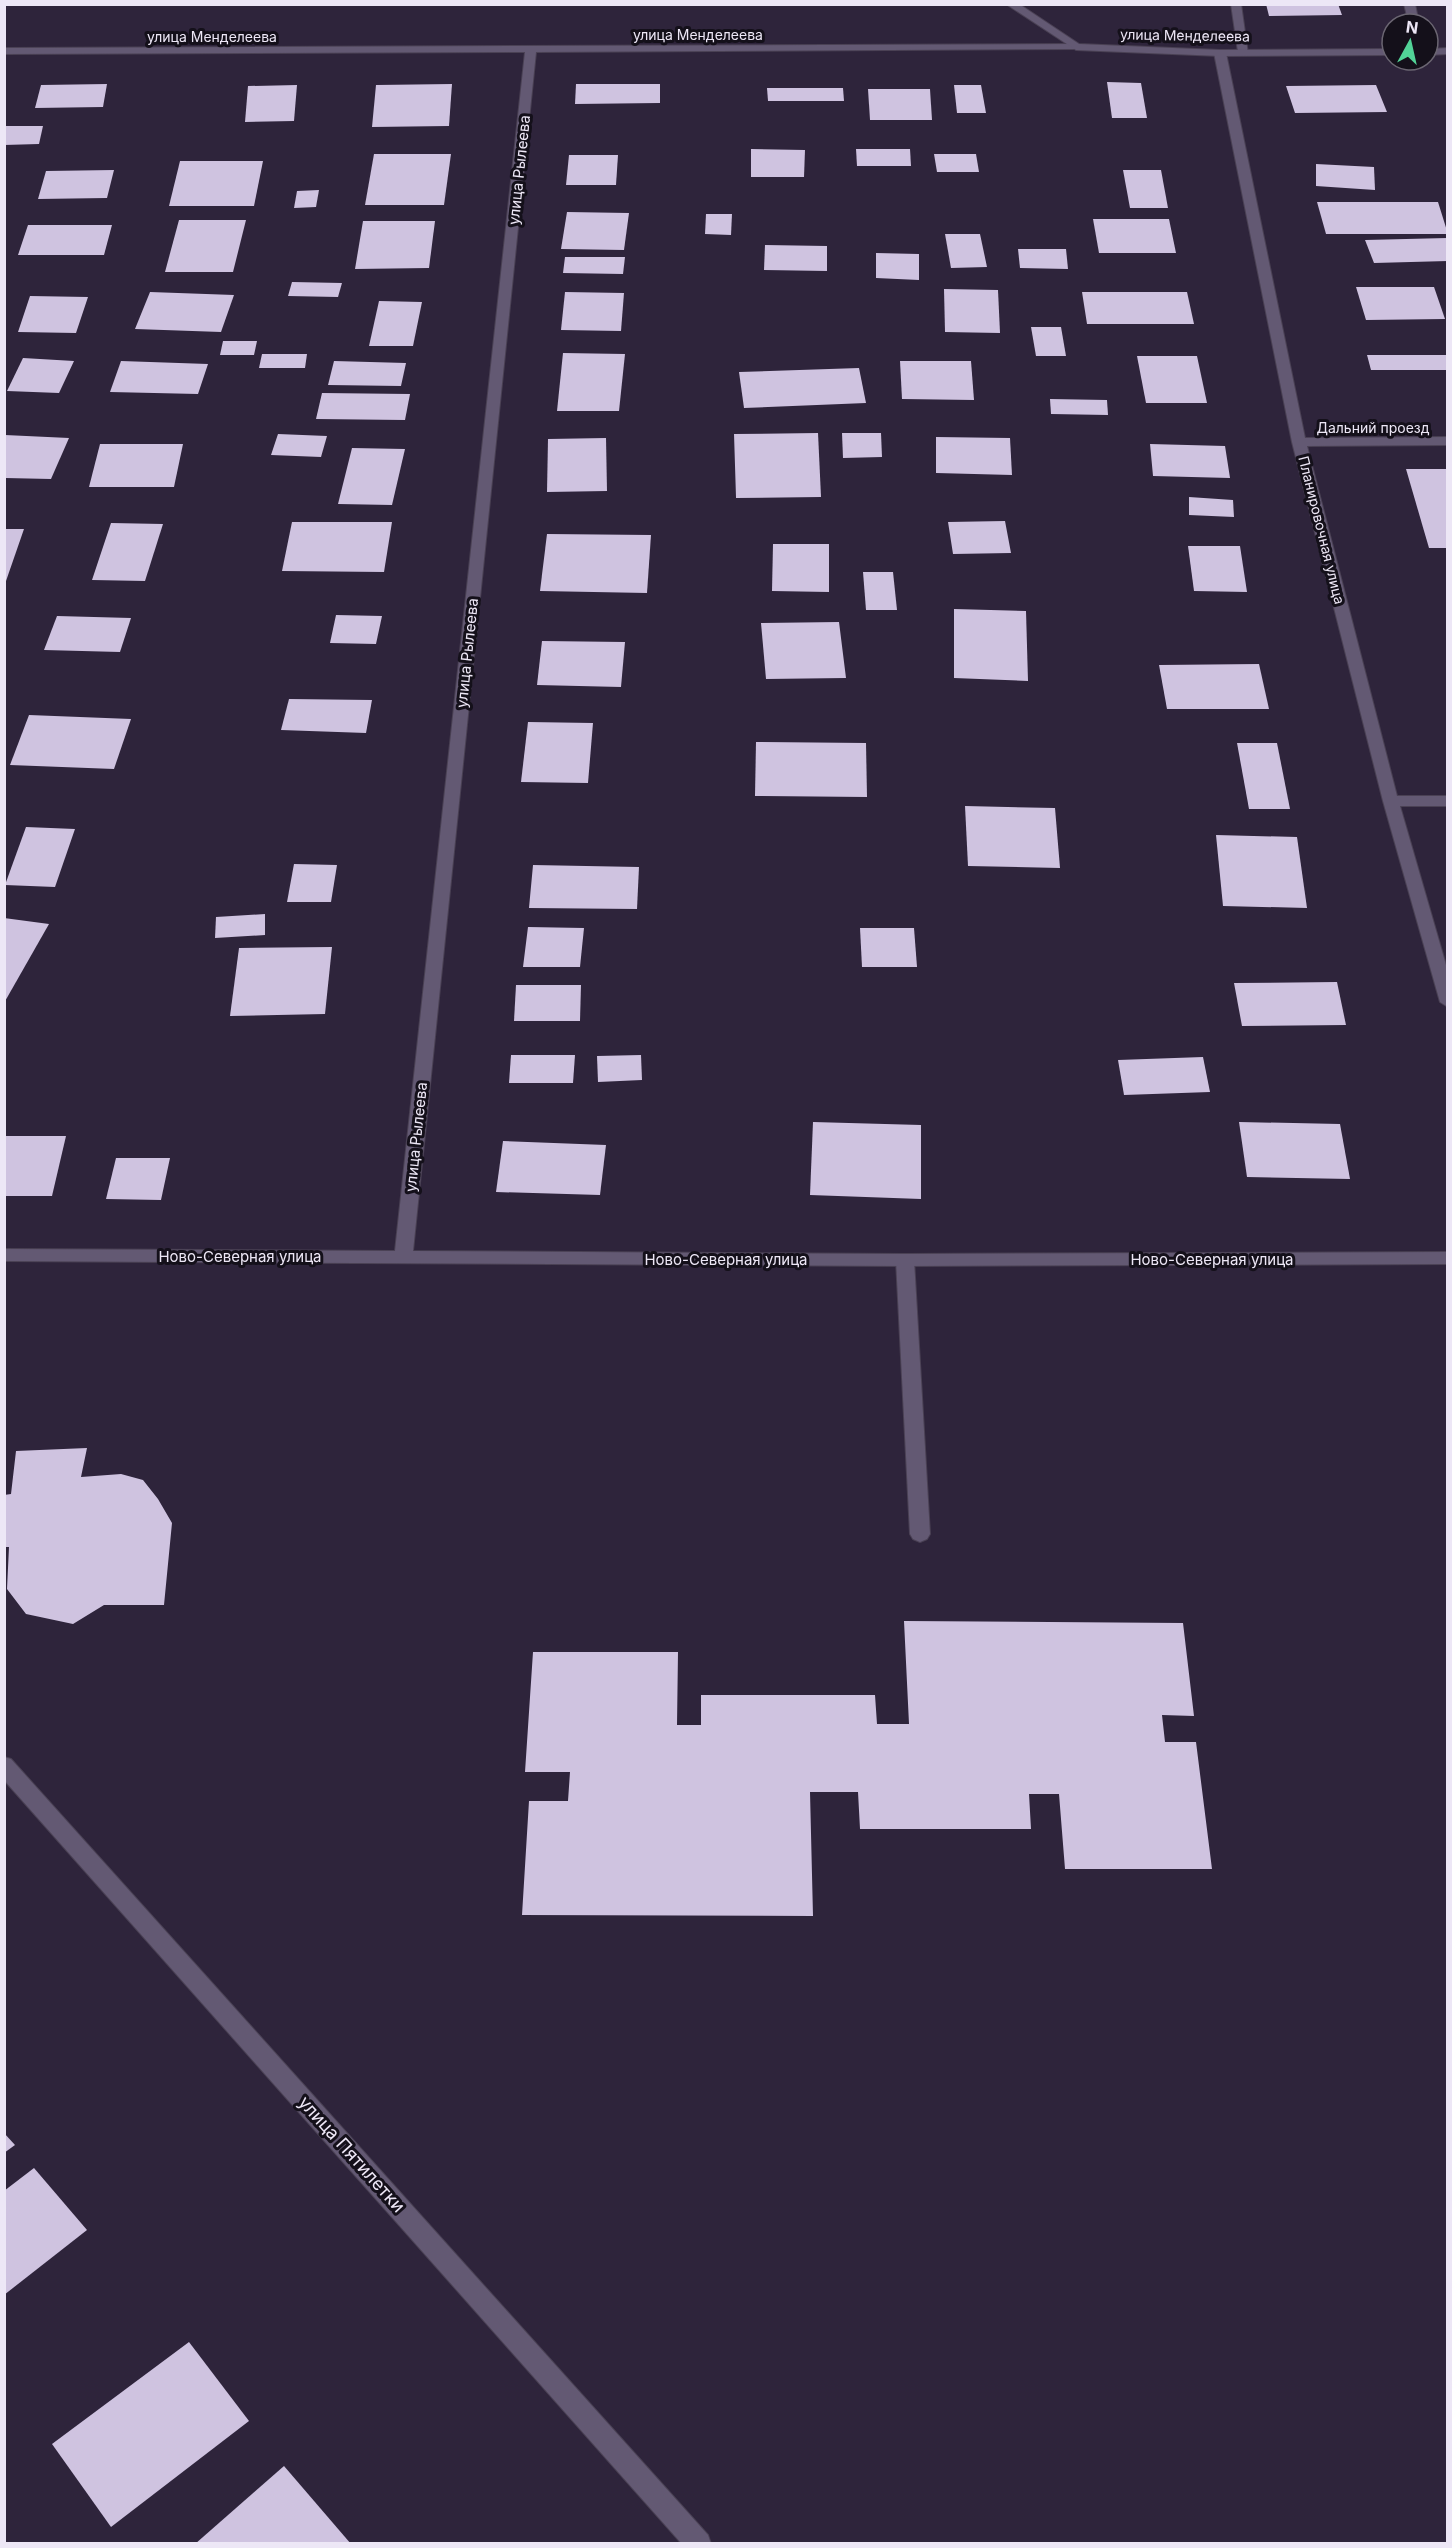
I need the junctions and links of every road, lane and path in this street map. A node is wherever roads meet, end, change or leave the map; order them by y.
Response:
1 (1011, 4) edge
2 (1236, 4) edge
3 (1076, 47) junction
4 (531, 49) junction
5 (4, 51) edge
6 (1244, 52) junction
7 (1380, 52) edge
8 (1220, 53) junction
9 (1448, 441) edge
10 (1299, 442) junction
11 (1391, 801) junction
12 (1448, 801) edge
13 (1448, 1002) edge
14 (4, 1255) edge
15 (403, 1257) junction
16 (1448, 1258) edge
17 (905, 1260) junction
18 (920, 1534) dead end
19 (4, 1765) edge
20 (699, 2544) edge

1 - 3 street
2 - 6 street
3 - 4 street, улица Менделеева
3 - 8 street, улица Менделеева
4 - 5 street, улица Менделеева
4 - 15 street, улица Рылеева
6 - 7 street, улица Менделеева
6 - 8 street, улица Менделеева
8 - 10 street, Планировочная улица
9 - 10 street, Дальний проезд
10 - 11 street, Планировочная улица
11 - 12 street
11 - 13 street, Планировочная улица
14 - 15 street, Ново-Северная улица
15 - 17 street, Ново-Северная улица
16 - 17 street, Ново-Северная улица
17 - 18 street
19 - 20 street, улица Пятилетки

